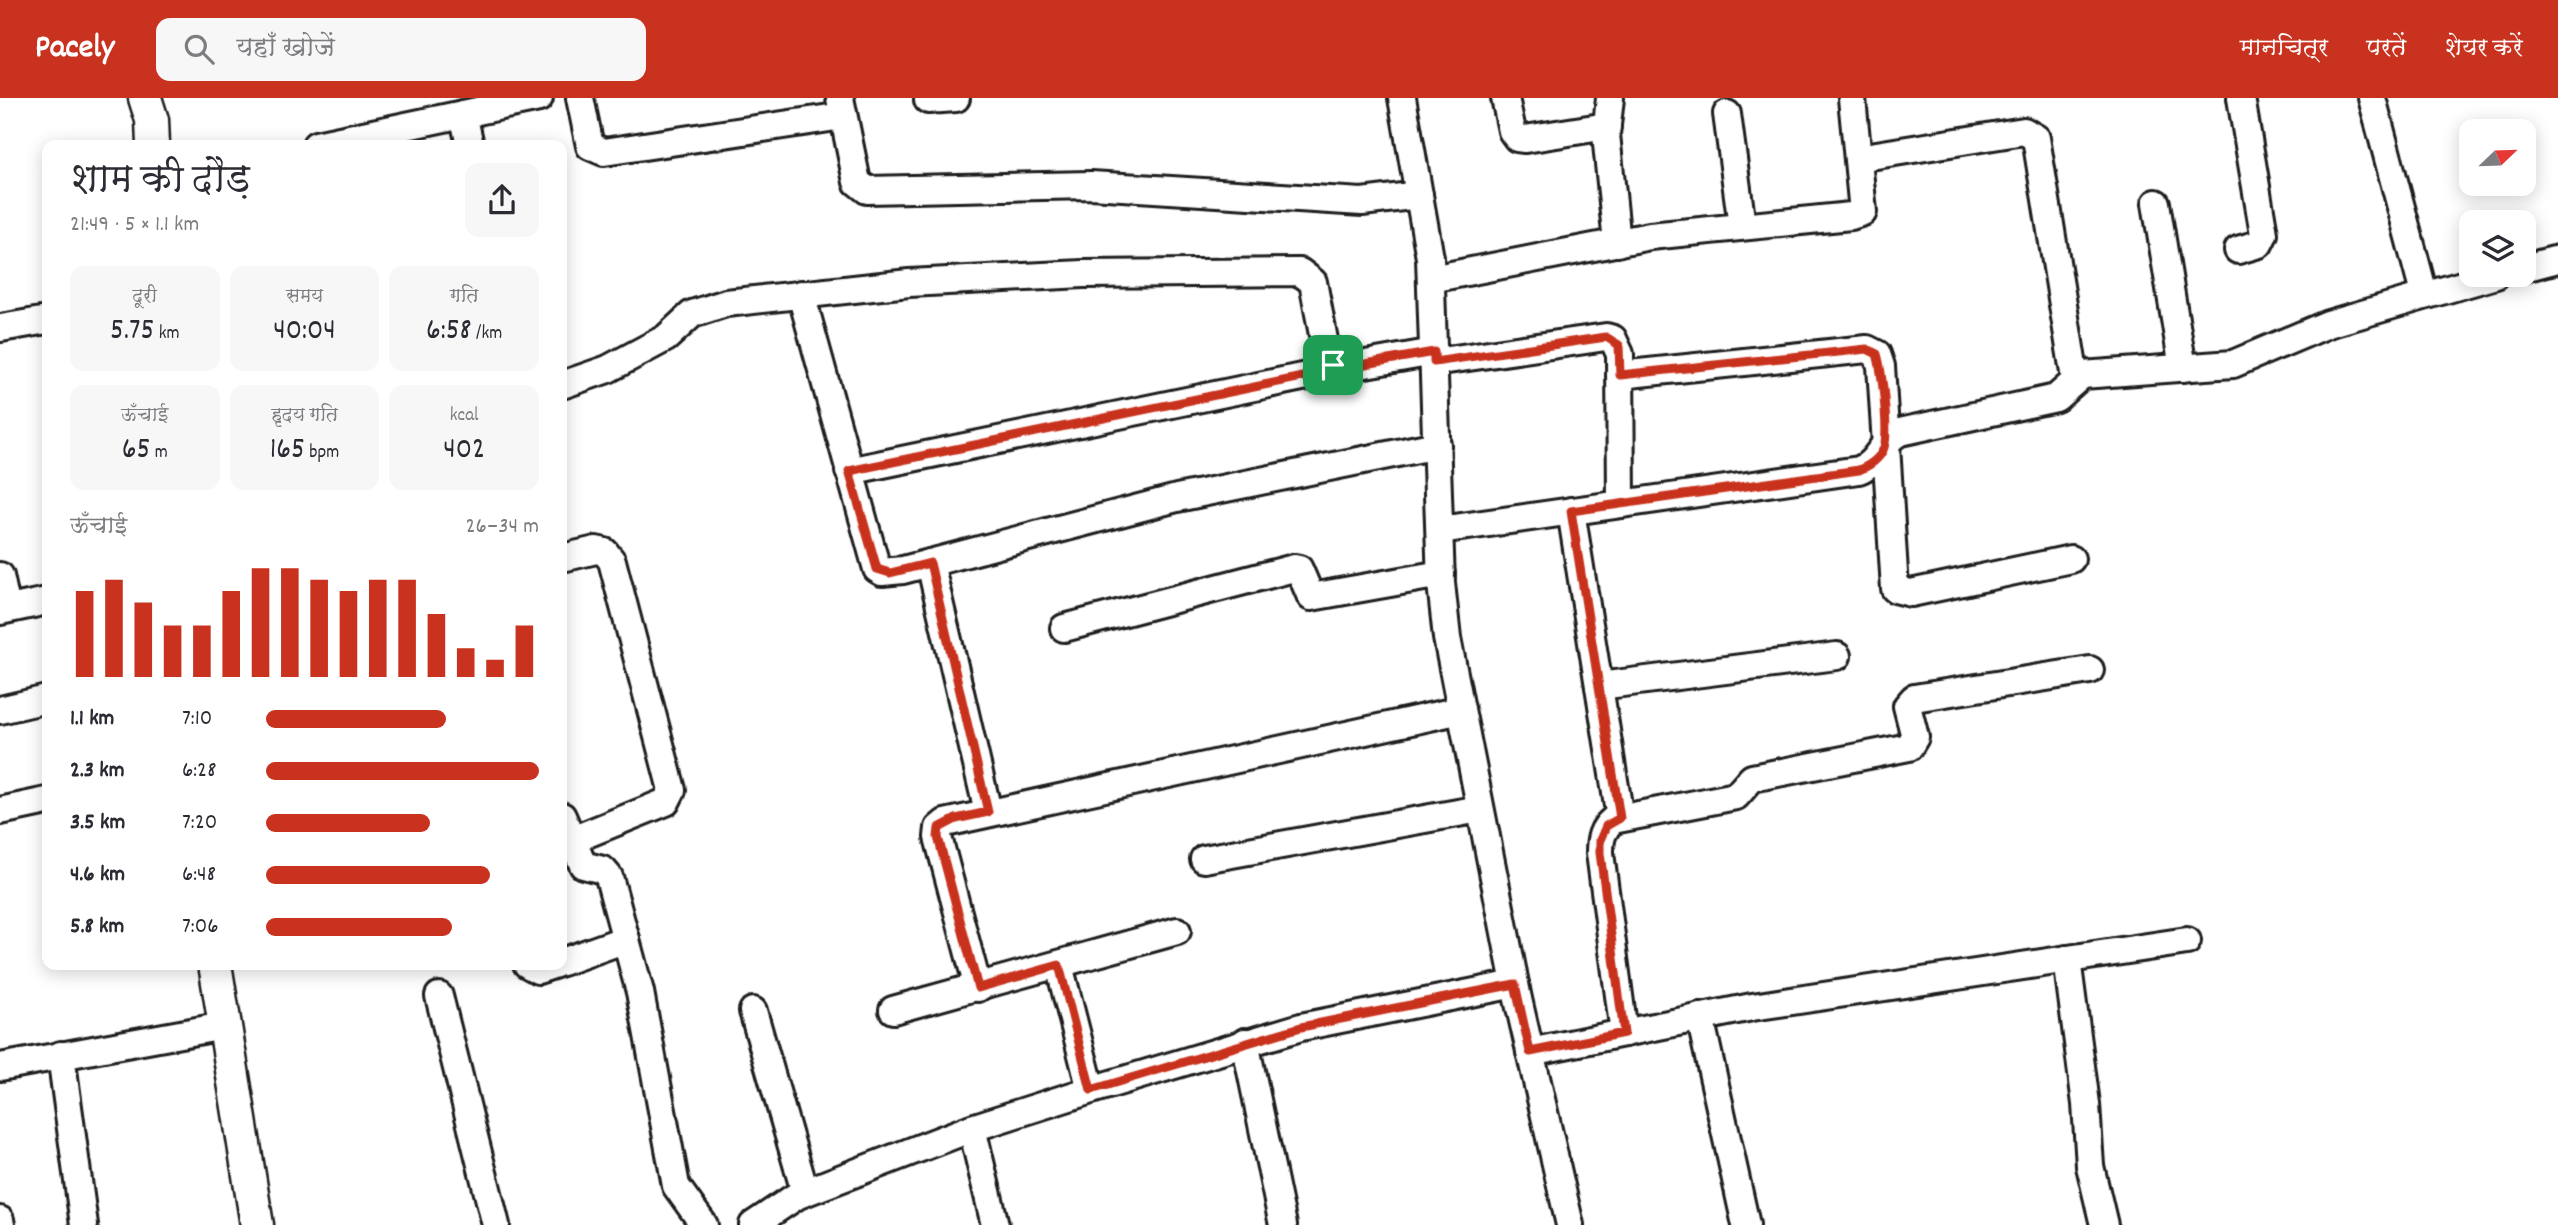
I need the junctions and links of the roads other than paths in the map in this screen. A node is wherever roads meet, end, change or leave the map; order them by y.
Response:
1 (145, 98) edge
2 (539, 98) edge
3 (580, 98) edge
4 (956, 98) edge
5 (1402, 98) edge
6 (1505, 98) edge
7 (1610, 98) edge
8 (1852, 98) edge
9 (2241, 98) edge
10 (2372, 98) edge
11 (928, 100) edge
12 (841, 107) edge
13 (463, 114) junction
14 (1727, 114) dead end
15 (1607, 126) junction
16 (153, 140) edge
17 (340, 140) edge
18 (469, 140) edge
19 (1858, 158) junction
20 (1419, 195) junction
21 (2156, 203) dead end
22 (1742, 226) junction
23 (1618, 243) junction
24 (2238, 250) dead end
25 (2558, 259) edge
26 (2536, 265) edge
27 (1432, 279) junction
28 (2459, 285) edge
29 (800, 294) junction
30 (2424, 294) junction
31 (42, 321) edge
32 (1, 328) edge
33 (1434, 357) junction
34 (1333, 365) junction
35 (2183, 369) junction
36 (1620, 375) junction
37 (2076, 379) junction
38 (567, 383) edge
39 (1885, 444) junction
40 (1437, 445) junction
41 (849, 471) junction
42 (1621, 504) junction
43 (1571, 511) junction
44 (1440, 530) junction
45 (567, 557) edge
46 (2071, 559) dead end
47 (930, 563) junction
48 (1441, 574) junction
49 (0, 576) edge
50 (42, 602) edge
51 (4, 610) edge
52 (1064, 628) dead end
53 (1837, 656) dead end
54 (2090, 670) dead end
55 (1599, 686) junction
56 (42, 700) edge
57 (0, 710) edge
58 (1461, 710) junction
59 (42, 802) edge
60 (1480, 809) junction
61 (0, 811) edge
62 (988, 812) junction
63 (1620, 818) junction
64 (567, 828) edge
65 (572, 841) junction
66 (1204, 859) dead end
67 (1177, 931) dead end
68 (626, 939) junction
69 (2186, 941) dead end
70 (2067, 959) junction
71 (567, 960) edge
72 (1059, 965) junction
73 (216, 970) edge
74 (1515, 984) junction
75 (978, 988) junction
76 (439, 996) dead end
77 (893, 1010) dead end
78 (753, 1011) dead end
79 (1700, 1017) junction
80 (224, 1026) junction
81 (1624, 1033) junction
82 (1245, 1042) junction
83 (1530, 1052) junction
84 (61, 1055) junction
85 (0, 1067) edge
86 (1091, 1090) junction
87 (972, 1128) junction
88 (805, 1192) junction
89 (0, 1220) edge
90 (756, 1224) edge
91 (1, 1225) edge
92 (85, 1225) edge
93 (257, 1225) edge
94 (496, 1225) edge
95 (704, 1225) edge
96 (995, 1225) edge
97 (1283, 1225) edge
98 (1570, 1225) edge
99 (1746, 1225) edge
100 (2104, 1225) edge

1 - 16 main road
2 - 13 street
3 - 12 street
4 - 11 street
5 - 20 street
6 - 15 street
7 - 15 street
8 - 19 street
9 - 24 street
10 - 30 street
12 - 20 street
13 - 17 street
13 - 18 street
14 - 22 street
15 - 23 street
19 - 22 street
19 - 37 street
20 - 27 street
21 - 35 street
22 - 23 street
23 - 27 street
25 - 26 street
27 - 33 street
28 - 30 street
29 - 34 street
29 - 38 street
29 - 41 street
30 - 35 street
31 - 32 street
33 - 34 street
33 - 36 street
33 - 40 street
34 - 41 street
35 - 37 street
36 - 39 street
36 - 42 street
37 - 39 street
39 - 42 street
39 - 46 street
40 - 44 street
40 - 47 street
41 - 47 street
42 - 43 street
43 - 44 street
43 - 55 street
44 - 48 street
45 - 65 street
47 - 62 street
48 - 52 street
48 - 58 street
49 - 51 street
50 - 51 street
53 - 55 street
54 - 63 street
55 - 63 street
56 - 57 street
58 - 60 street
58 - 62 street
59 - 61 street
60 - 66 street
60 - 74 street
62 - 75 street
63 - 81 street
64 - 65 street
65 - 68 street
67 - 72 street
68 - 71 street
68 - 95 street
69 - 70 street
70 - 79 street
70 - 100 street
72 - 75 street
72 - 86 street
73 - 80 main road
74 - 82 street
74 - 83 street
75 - 77 street
76 - 94 street
78 - 88 street
79 - 81 street
79 - 99 street
80 - 84 street
80 - 93 main road
81 - 83 street
82 - 86 street
82 - 97 street
83 - 98 street
84 - 85 street
84 - 92 street
86 - 87 street
87 - 88 street
87 - 96 street
88 - 90 street
89 - 91 street

